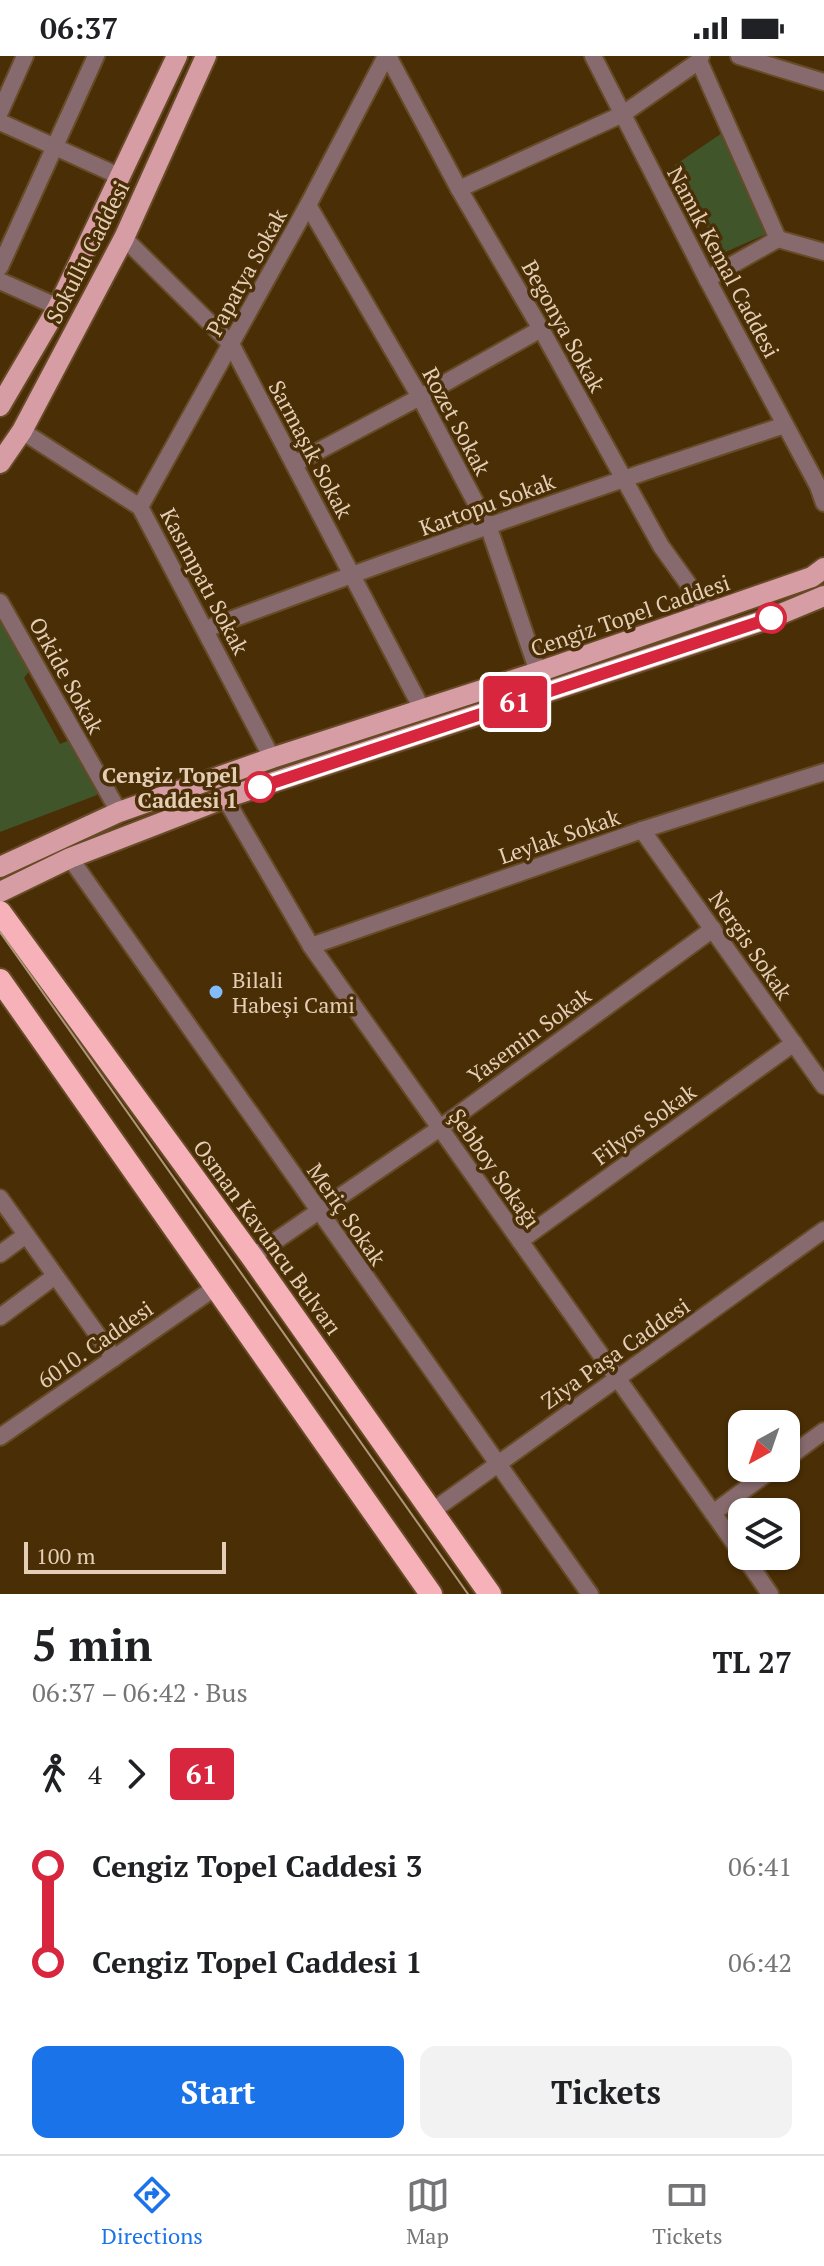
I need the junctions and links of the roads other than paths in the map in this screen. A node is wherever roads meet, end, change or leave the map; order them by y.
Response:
1 (25, 56) edge
2 (96, 56) edge
3 (177, 56) edge
4 (206, 56) edge
5 (387, 56) edge
6 (593, 56) edge
7 (739, 56) edge
8 (700, 59) edge
9 (824, 82) edge
10 (0, 112) edge
11 (623, 114) junction
12 (0, 122) edge
13 (55, 147) junction
14 (119, 176) junction
15 (459, 189) junction
16 (308, 205) junction
17 (124, 238) junction
18 (778, 239) junction
19 (824, 252) edge
20 (0, 267) edge
21 (707, 279) junction
22 (0, 281) edge
23 (58, 307) junction
24 (541, 329) junction
25 (231, 344) junction
26 (420, 397) junction
27 (0, 406) edge
28 (785, 425) junction
29 (22, 431) junction
30 (0, 463) edge
31 (294, 464) junction
32 (623, 478) junction
33 (821, 489) edge
34 (824, 503) edge
35 (140, 507) junction
36 (489, 528) junction
37 (824, 568) edge
38 (352, 574) junction
39 (824, 596) edge
40 (0, 602) edge
41 (709, 613) junction
42 (206, 629) junction
43 (538, 672) junction
44 (422, 709) junction
45 (272, 758) junction
46 (824, 772) edge
47 (225, 798) junction
48 (119, 812) junction
49 (642, 830) junction
50 (70, 858) junction
51 (0, 867) edge
52 (0, 892) edge
53 (0, 912) edge
54 (713, 929) junction
55 (311, 946) junction
56 (0, 980) edge
57 (794, 1043) junction
58 (824, 1086) edge
59 (440, 1128) junction
60 (0, 1198) edge
61 (318, 1211) junction
62 (824, 1230) edge
63 (26, 1235) junction
64 (520, 1241) junction
65 (0, 1254) edge
66 (252, 1257) junction
67 (55, 1276) junction
68 (216, 1287) junction
69 (0, 1317) edge
70 (114, 1358) junction
71 (618, 1379) junction
72 (824, 1431) edge
73 (0, 1437) edge
74 (800, 1449) edge
75 (497, 1464) junction
76 (755, 1482) edge
77 (431, 1512) junction
78 (713, 1513) junction
79 (728, 1534) edge
80 (753, 1570) edge
81 (431, 1594) edge
82 (490, 1594) edge
83 (590, 1594) edge
84 (770, 1594) edge

1 - 10 street
2 - 13 street
3 - 14 main road, Sokullu Caddesi
4 - 17 main road, Sokullu Caddesi
5 - 15 street, Begonya Sokak
5 - 16 street, Papatya Sokak
6 - 11 street, Namık Kemal Caddesi
7 - 9 street
8 - 11 street
8 - 18 street
11 - 15 street
11 - 21 street, Namık Kemal Caddesi
12 - 13 street
13 - 14 street
13 - 20 street
14 - 23 main road, Sokullu Caddesi
15 - 24 street, Begonya Sokak
16 - 25 street, Papatya Sokak
16 - 26 street, Rozet Sokak
17 - 25 street, Sarmaşık Sokak
17 - 29 main road, Sokullu Caddesi
18 - 19 street
18 - 21 street
21 - 28 street, Namık Kemal Caddesi
22 - 23 street
23 - 27 main road, Sokullu Caddesi
24 - 26 street
24 - 32 street, Begonya Sokak
25 - 31 street, Sarmaşık Sokak
25 - 35 street, Papatya Sokak
26 - 31 street
26 - 36 street, Rozet Sokak
28 - 32 street, Kartopu Sokak
28 - 33 street, Namık Kemal Caddesi
29 - 30 main road, Sokullu Caddesi
29 - 35 street, Kasımpatı Sokak
31 - 38 street, Sarmaşık Sokak
32 - 36 street, Kartopu Sokak
32 - 41 street, Begonya Sokak
33 - 34 street, Namık Kemal Caddesi
35 - 42 street, Kasımpatı Sokak
36 - 38 street, Kartopu Sokak
36 - 43 street, Rozet Sokak
37 - 41 main road, Cengiz Topel Caddesi
38 - 42 street, Kartopu Sokak
38 - 44 street, Sarmaşık Sokak
39 - 47 main road, Cengiz Topel Caddesi
40 - 48 street, Orkide Sokak
41 - 43 main road, Cengiz Topel Caddesi
42 - 45 street, Kasımpatı Sokak
43 - 44 main road, Cengiz Topel Caddesi
44 - 45 main road, Cengiz Topel Caddesi
45 - 48 main road, Cengiz Topel Caddesi
46 - 49 street, Leylak Sokak
47 - 50 main road, Cengiz Topel Caddesi
47 - 55 street, Şebboy Sokağı
48 - 51 main road, Cengiz Topel Caddesi
49 - 54 street, Nergis Sokak
49 - 55 street, Leylak Sokak
50 - 52 main road, Cengiz Topel Caddesi
50 - 61 street, Meriç Sokak
53 - 66 highway, Osman Kavuncu Bulvarı
54 - 57 street, Nergis Sokak
54 - 59 street, Yasemin Sokak
55 - 59 street, Şebboy Sokağı
56 - 68 highway
57 - 58 street, Nergis Sokak
57 - 64 street, Filyos Sokak
59 - 61 street, Yasemin Sokak
59 - 64 street, Şebboy Sokağı
60 - 63 street
61 - 66 street, Yasemin Sokak
61 - 75 street, Meriç Sokak
62 - 71 street, Ziya Paşa Caddesi
63 - 65 street
63 - 67 street
64 - 71 street, Şebboy Sokağı
66 - 77 highway, Osman Kavuncu Bulvarı
67 - 69 street
67 - 70 street
68 - 70 street, 6010. Caddesi
68 - 81 highway
70 - 73 street, 6010. Caddesi
71 - 75 street, Ziya Paşa Caddesi
71 - 78 street, Şebboy Sokağı
72 - 74 street
75 - 77 street, Ziya Paşa Caddesi
75 - 83 street, Meriç Sokak
76 - 78 street
77 - 82 highway, Osman Kavuncu Bulvarı
78 - 79 street, Şebboy Sokağı
80 - 84 street, Şebboy Sokağı

